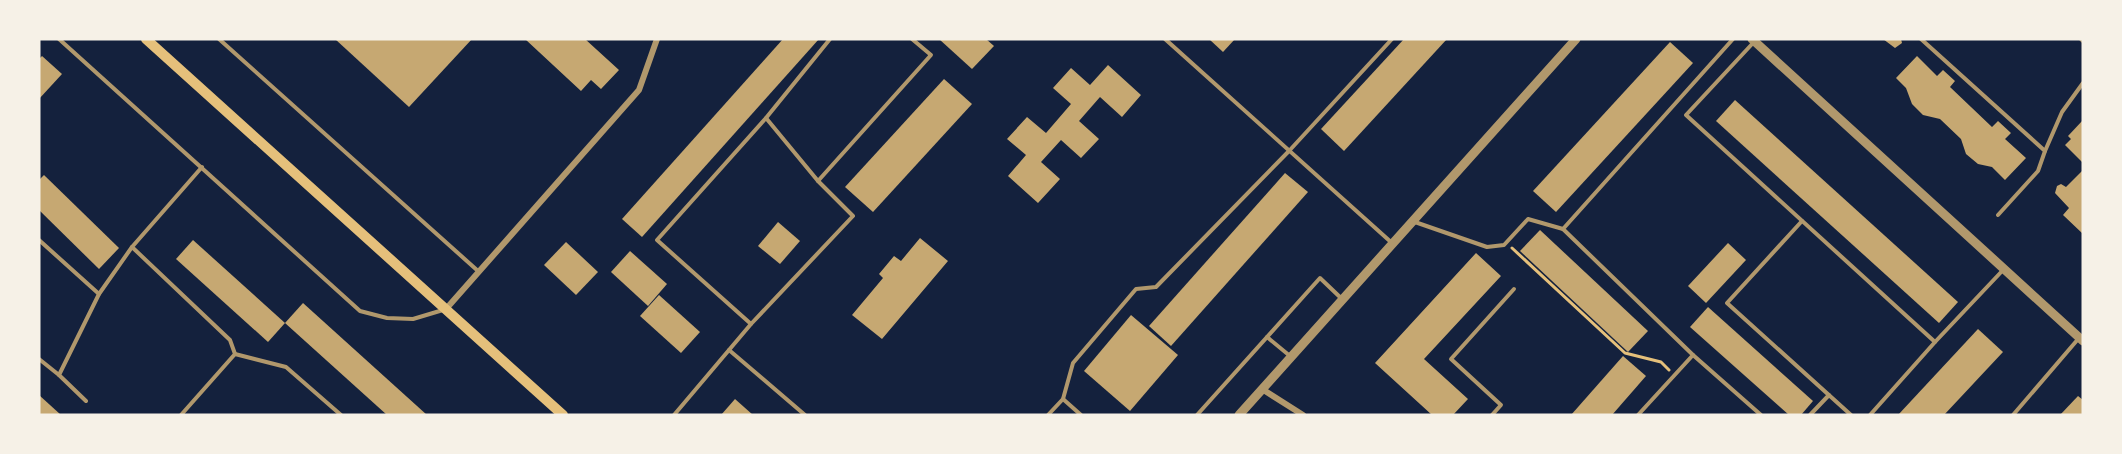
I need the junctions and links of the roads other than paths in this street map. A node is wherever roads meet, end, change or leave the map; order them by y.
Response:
1 (59, 39) edge
2 (146, 39) edge
3 (219, 39) edge
4 (657, 39) edge
5 (830, 39) edge
6 (912, 39) edge
7 (1166, 39) edge
8 (1392, 39) edge
9 (1576, 39) edge
10 (1733, 39) edge
11 (1921, 39) edge
12 (1753, 40) edge
13 (2083, 83) edge
14 (766, 118) junction
15 (1289, 150) junction
16 (2045, 151) junction
17 (202, 167) junction
18 (819, 181) junction
19 (1998, 215) dead end
20 (1412, 221) junction
21 (1802, 221) junction
22 (1563, 229) junction
23 (39, 240) edge
24 (1392, 244) junction
25 (132, 247) junction
26 (2004, 268) junction
27 (478, 271) junction
28 (1514, 289) dead end
29 (99, 294) junction
30 (1342, 300) junction
31 (446, 309) junction
32 (751, 324) junction
33 (1267, 337) junction
34 (2081, 339) edge
35 (1935, 342) junction
36 (729, 351) junction
37 (235, 354) junction
38 (1693, 356) junction
39 (1291, 357) junction
40 (39, 359) edge
41 (58, 375) junction
42 (1262, 389) junction
43 (1829, 394) junction
44 (1063, 399) junction
45 (86, 401) dead end
46 (181, 415) edge
47 (341, 415) edge
48 (563, 415) edge
49 (674, 415) edge
50 (805, 415) edge
51 (1048, 415) edge
52 (1081, 415) edge
53 (1197, 415) edge
54 (1239, 415) edge
55 (1303, 415) edge
56 (1492, 415) edge
57 (1638, 415) edge
58 (1761, 415) edge
59 (1810, 415) edge
60 (1851, 415) edge
61 (1870, 415) edge
62 (2013, 415) edge

1 - 17 lane
2 - 31 main road
3 - 27 lane
4 - 27 street
5 - 14 lane
6 - 18 lane
7 - 15 lane
8 - 15 lane
9 - 20 street
10 - 22 lane
11 - 16 lane
12 - 21 lane
12 - 26 street
13 - 16 lane
14 - 18 lane
14 - 32 lane
15 - 24 lane
15 - 44 lane
16 - 19 lane
17 - 25 lane
17 - 31 lane
18 - 32 lane
20 - 22 lane
20 - 24 street
21 - 35 lane
21 - 43 lane
22 - 38 lane
23 - 29 lane
24 - 30 street
25 - 29 lane
25 - 37 lane
26 - 34 street
26 - 35 lane
27 - 31 street
28 - 56 lane
29 - 41 lane
30 - 33 lane
30 - 39 street
31 - 48 main road
32 - 36 lane
33 - 39 lane
33 - 53 lane
34 - 62 lane
35 - 61 lane
36 - 49 lane
36 - 50 lane
37 - 46 lane
37 - 47 lane
38 - 57 lane
38 - 58 lane
39 - 42 street
40 - 41 lane
41 - 45 lane
42 - 54 street
42 - 55 street
43 - 59 lane
43 - 60 lane
44 - 51 lane
44 - 52 lane

